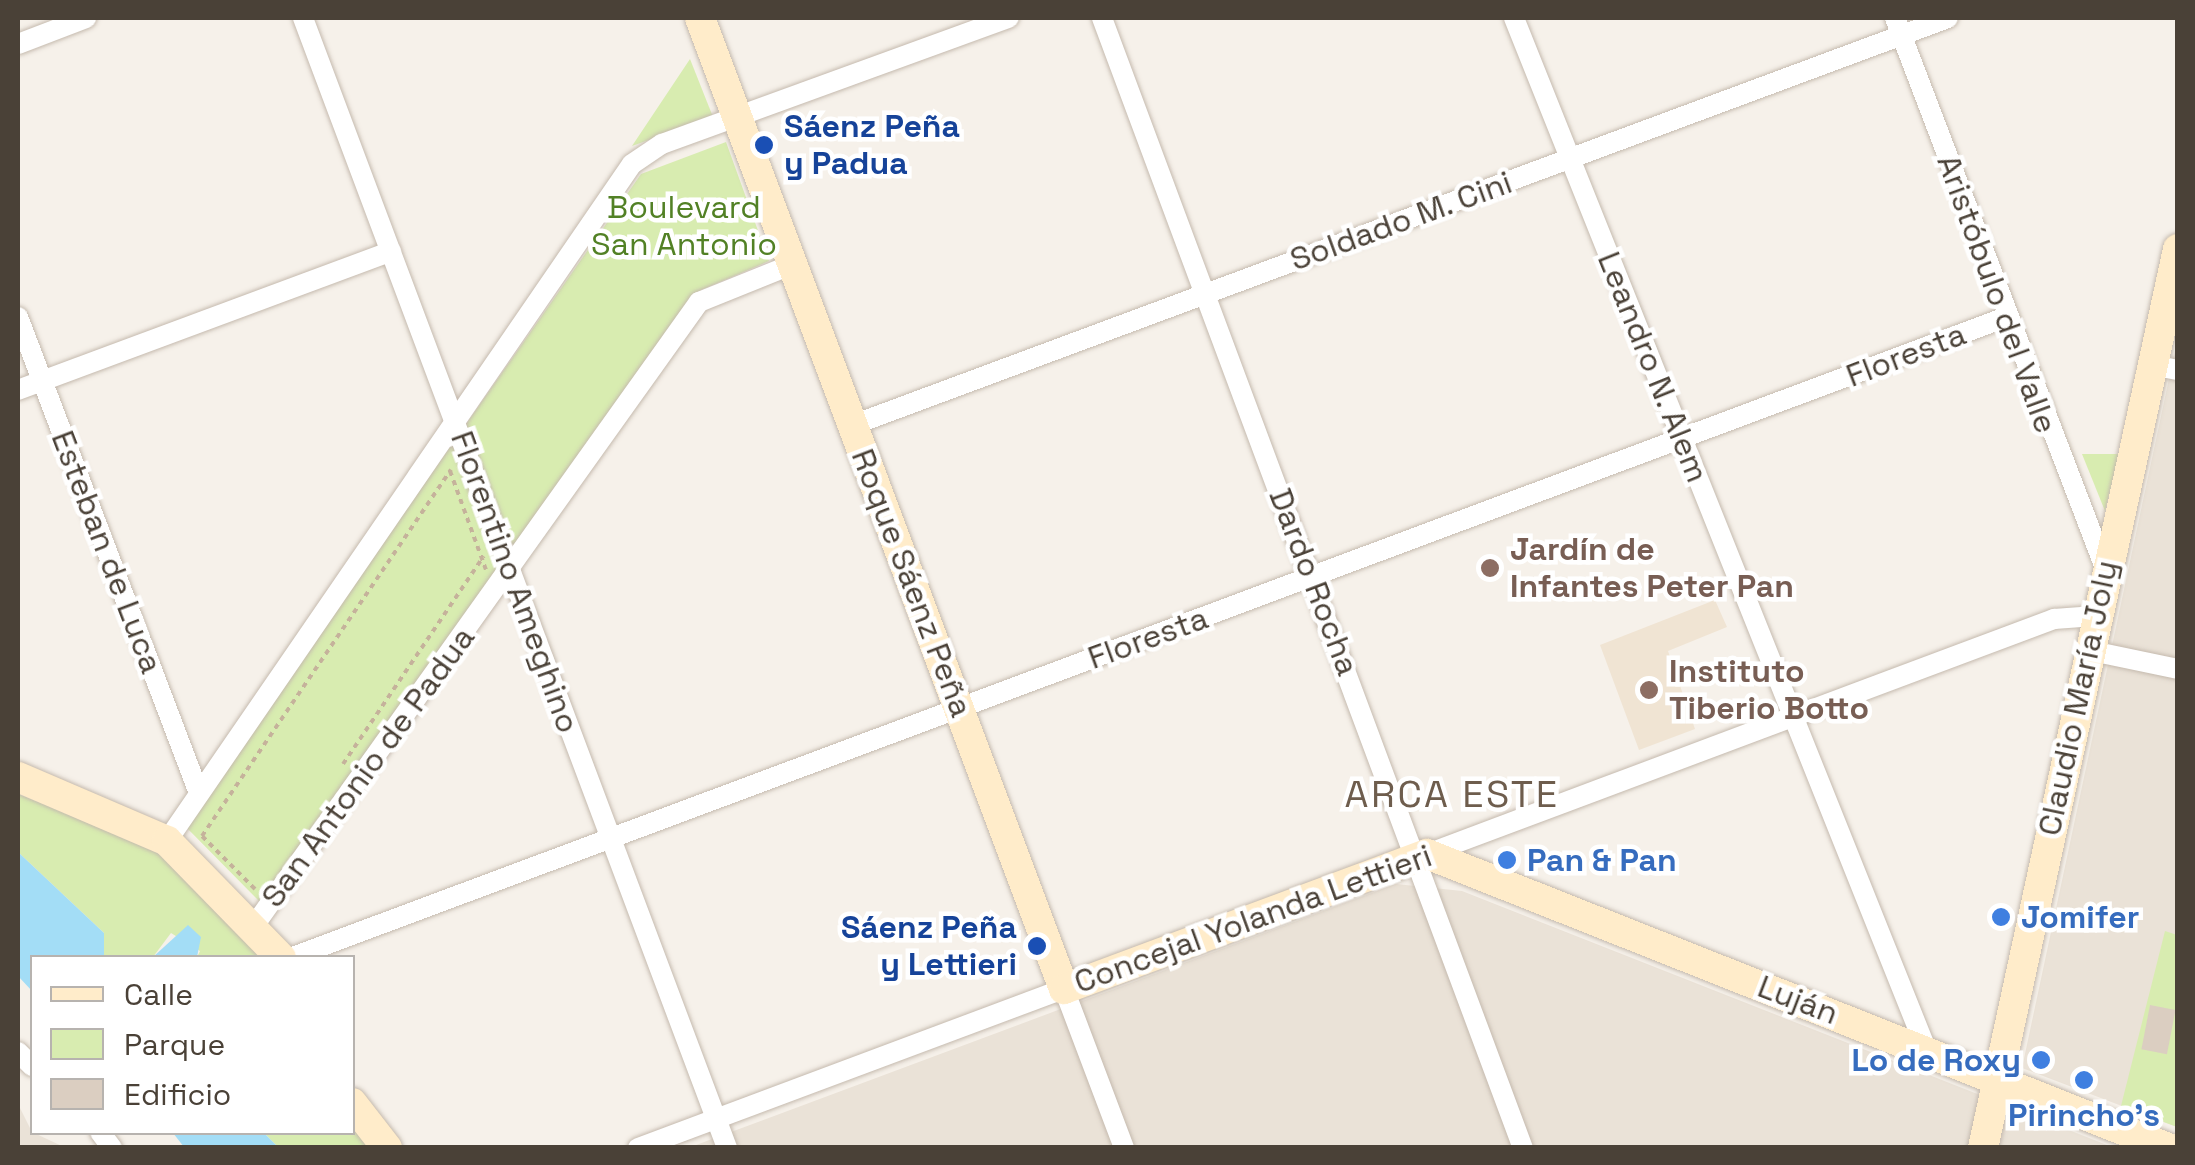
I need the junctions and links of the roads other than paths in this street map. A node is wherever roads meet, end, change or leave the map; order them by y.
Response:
1 (86, 18) edge
2 (303, 18) edge
3 (700, 18) edge
4 (1009, 18) edge
5 (1102, 18) edge
6 (1514, 18) edge
7 (1948, 18) edge
8 (1899, 26) edge
9 (18, 44) edge
10 (738, 118) junction
11 (1570, 158) junction
12 (2178, 249) edge
13 (391, 251) junction
14 (793, 264) junction
15 (1206, 294) junction
16 (18, 317) edge
17 (2004, 318) junction
18 (2165, 367) edge
19 (42, 381) junction
20 (18, 390) edge
21 (453, 416) junction
22 (853, 425) junction
23 (1682, 440) junction
24 (2105, 568) junction
25 (510, 570) junction
26 (1312, 578) junction
27 (2095, 616) junction
28 (2087, 650) junction
29 (2178, 669) edge
30 (959, 708) junction
31 (1792, 718) junction
32 (18, 777) edge
33 (197, 788) junction
34 (174, 828) junction
35 (611, 838) junction
36 (1422, 856) junction
37 (256, 907) junction
38 (280, 955) edge
39 (298, 955) edge
40 (1064, 989) junction
41 (1927, 1051) junction
42 (1999, 1080) junction
43 (355, 1107) edge
44 (716, 1119) junction
45 (387, 1148) edge
46 (638, 1148) edge
47 (727, 1148) edge
48 (1124, 1148) edge
49 (1522, 1148) edge
50 (1983, 1148) edge
51 (2168, 1148) edge

1 - 9 street
2 - 13 street, Florentino Ameghino
3 - 10 street, Roque Sáenz Peña
4 - 10 street
5 - 15 street, Dardo Rocha
6 - 11 street, Leandro N. Alem
7 - 8 street, Soldado M. Cini
8 - 11 street, Soldado M. Cini
8 - 17 street, Aristóbulo del Valle
10 - 14 street, Roque Sáenz Peña
10 - 21 street
11 - 15 street, Soldado M. Cini
11 - 23 street, Leandro N. Alem
12 - 18 street, Claudio María Joly
13 - 19 street
13 - 21 street, Florentino Ameghino
14 - 22 street, Roque Sáenz Peña
14 - 25 street, San Antonio de Padua
15 - 22 street, Soldado M. Cini
15 - 26 street, Dardo Rocha
16 - 19 street, Esteban de Luca
17 - 23 street, Floresta
17 - 24 street, Aristóbulo del Valle
18 - 24 street, Claudio María Joly
19 - 20 street
19 - 33 street, Esteban de Luca
21 - 25 street, Florentino Ameghino
21 - 33 street
22 - 30 street, Roque Sáenz Peña
23 - 26 street, Floresta
23 - 31 street, Leandro N. Alem
24 - 27 street, Claudio María Joly
25 - 35 street, Florentino Ameghino
25 - 37 street, San Antonio de Padua
26 - 30 street, Floresta
26 - 36 street, Dardo Rocha
27 - 28 street, Claudio María Joly
27 - 31 street, Concejal Yolanda Lettieri
28 - 29 street
28 - 42 street, Claudio María Joly
30 - 35 street, Floresta
30 - 40 street, Roque Sáenz Peña
31 - 36 street, Concejal Yolanda Lettieri
31 - 41 street, Leandro N. Alem
32 - 34 street
33 - 34 street
34 - 37 street
35 - 39 street, Floresta
35 - 44 street, Florentino Ameghino
36 - 40 street, Concejal Yolanda Lettieri
36 - 41 street, Luján
36 - 49 street, Dardo Rocha
37 - 38 street
40 - 44 street, Concejal Yolanda Lettieri
40 - 48 street, Roque Sáenz Peña
41 - 42 street, Luján
42 - 50 street, Claudio María Joly
42 - 51 street, Luján
43 - 45 street
44 - 46 street, Concejal Yolanda Lettieri
44 - 47 street, Florentino Ameghino

